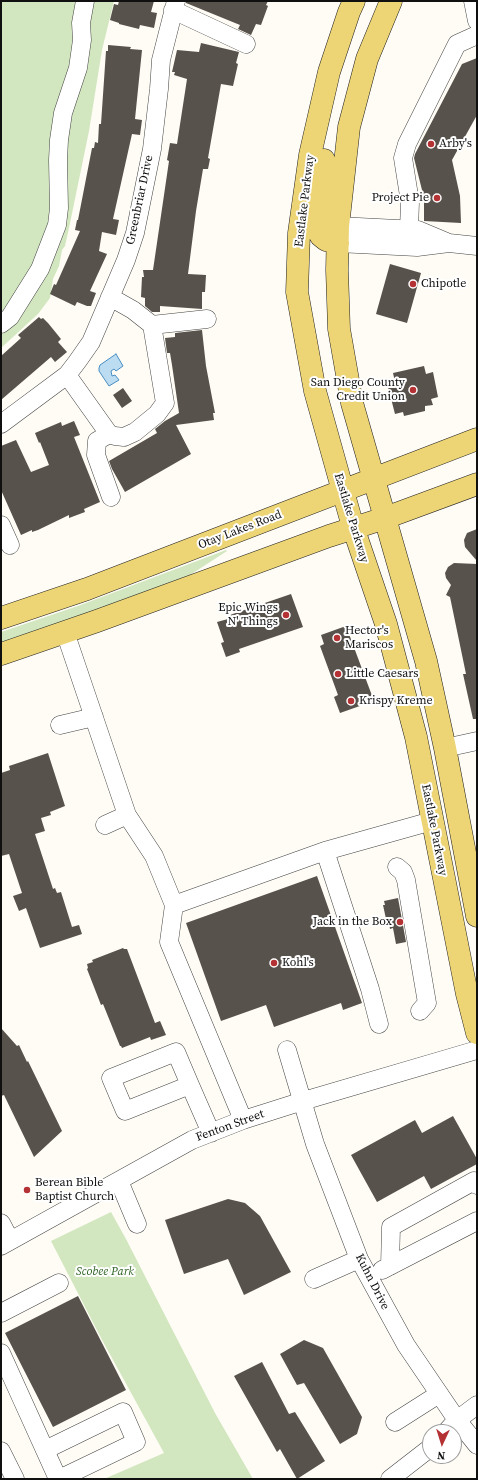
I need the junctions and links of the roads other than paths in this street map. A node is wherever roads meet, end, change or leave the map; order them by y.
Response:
1 (85, 1) edge
2 (354, 1) edge
3 (391, 1) edge
4 (473, 1) edge
5 (175, 6) edge
6 (477, 21) edge
7 (477, 35) edge
8 (246, 44) dead end
9 (336, 54) junction
10 (409, 230) junction
11 (338, 234) junction
12 (449, 243) junction
13 (477, 246) edge
14 (110, 297) junction
15 (207, 319) dead end
16 (1, 324) edge
17 (152, 326) junction
18 (67, 375) junction
19 (1, 424) edge
20 (109, 434) junction
21 (477, 439) edge
22 (373, 478) junction
23 (477, 484) edge
24 (342, 491) junction
25 (111, 496) dead end
26 (385, 518) junction
27 (1, 525) edge
28 (353, 528) junction
29 (10, 545) dead end
30 (1, 618) edge
31 (65, 632) junction
32 (1, 654) edge
33 (94, 717) junction
34 (60, 725) dead end
35 (477, 742) edge
36 (445, 748) junction
37 (127, 815) junction
38 (432, 821) junction
39 (105, 825) dead end
40 (325, 852) junction
41 (397, 866) dead end
42 (174, 905) junction
43 (477, 916) edge
44 (420, 1011) dead end
45 (379, 1024) dead end
46 (477, 1033) edge
47 (286, 1050) dead end
48 (477, 1050) edge
49 (190, 1085) dead end
50 (303, 1101) junction
51 (244, 1120) junction
52 (211, 1133) junction
53 (119, 1180) junction
54 (477, 1185) edge
55 (477, 1221) edge
56 (1, 1223) edge
57 (137, 1224) dead end
58 (6, 1243) edge
59 (359, 1259) junction
60 (390, 1266) junction
61 (368, 1276) junction
62 (314, 1279) dead end
63 (59, 1283) dead end
64 (1, 1313) edge
65 (1, 1353) edge
66 (439, 1394) junction
67 (477, 1405) edge
68 (395, 1422) dead end
69 (451, 1424) edge
70 (454, 1424) edge
71 (462, 1434) edge
72 (477, 1445) edge
73 (45, 1450) junction
74 (1, 1451) edge
75 (422, 1454) edge
76 (15, 1479) edge
77 (59, 1479) edge
78 (390, 1479) edge

1 - 16 street
2 - 9 main road, Eastlake Parkway
3 - 11 main road
4 - 6 street
5 - 8 street
5 - 14 street, Greenbriar Drive
7 - 10 street
9 - 11 main road
9 - 24 main road, Eastlake Parkway
10 - 11 street
10 - 12 street
11 - 12 street
11 - 22 main road
12 - 13 street
14 - 17 street
14 - 18 street, Greenbriar Drive
15 - 17 street
17 - 20 street
18 - 19 street, Greenbriar Drive
18 - 20 street
20 - 25 street
21 - 22 main road, Otay Lakes Road
22 - 24 main road, Otay Lakes Road
22 - 26 main road
23 - 26 main road
24 - 28 main road, Eastlake Parkway
24 - 30 main road, Otay Lakes Road
26 - 28 main road
26 - 36 main road
27 - 29 street
28 - 31 main road
28 - 38 main road, Eastlake Parkway
31 - 32 main road
31 - 33 street
33 - 34 street
33 - 37 street
35 - 36 street
36 - 43 main road
37 - 39 street
37 - 42 street
38 - 40 street
38 - 46 main road, Eastlake Parkway
40 - 42 street
40 - 45 street
41 - 44 street
42 - 51 street
47 - 50 street, Kuhn Drive
48 - 50 street, Fenton Street
49 - 52 street
50 - 51 street, Fenton Street
50 - 59 street, Kuhn Drive
51 - 52 street, Fenton Street
52 - 53 street, Fenton Street
53 - 57 street
53 - 58 street, Fenton Street
54 - 60 street
55 - 60 street
56 - 58 street
59 - 61 street, Kuhn Drive
59 - 62 street
60 - 61 street
61 - 66 street, Kuhn Drive
63 - 64 street
65 - 73 street
66 - 68 street
66 - 69 street, Kuhn Drive
67 - 70 street
71 - 72 street, Kuhn Drive
73 - 77 street
73 - 77 street
74 - 76 street
75 - 78 street

